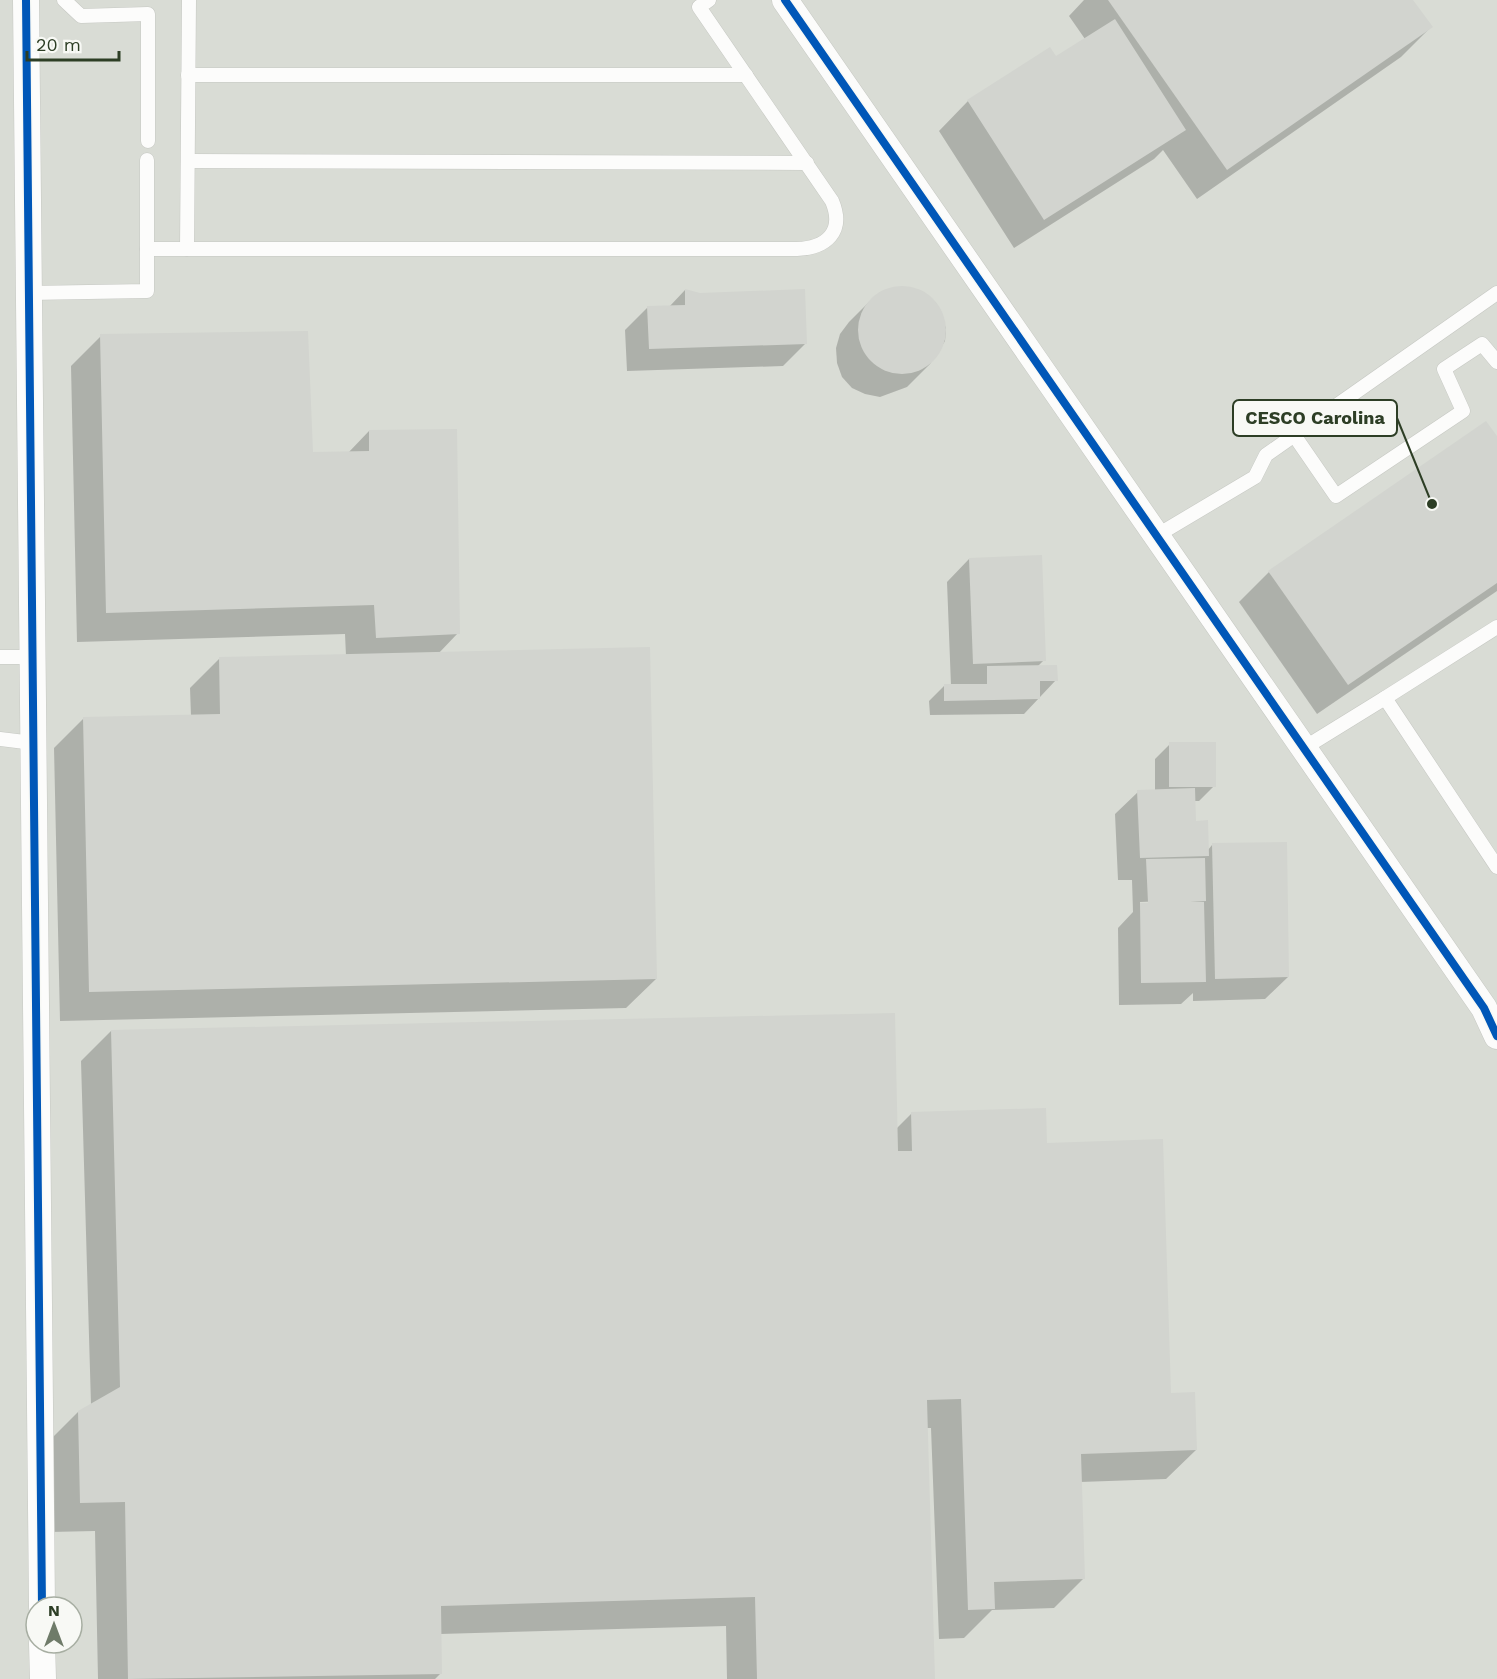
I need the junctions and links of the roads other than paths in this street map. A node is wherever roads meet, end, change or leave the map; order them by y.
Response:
1 (26, 0) edge
2 (64, 0) edge
3 (189, 0) edge
4 (785, 0) edge
5 (701, 2) edge
6 (188, 75) junction
7 (746, 75) junction
8 (148, 141) dead end
9 (147, 160) dead end
10 (188, 161) junction
11 (807, 163) junction
12 (147, 249) junction
13 (187, 249) junction
14 (29, 293) junction
15 (1497, 293) edge
16 (1497, 362) edge
17 (1294, 435) junction
18 (1156, 536) junction
19 (1497, 627) edge
20 (0, 657) edge
21 (32, 657) junction
22 (1384, 698) junction
23 (0, 739) edge
24 (33, 743) junction
25 (1304, 748) junction
26 (1497, 867) edge
27 (1497, 1036) edge
28 (42, 1595) edge
29 (42, 1655) edge
30 (43, 1679) edge

1 - 14 street
2 - 8 lane
3 - 6 lane
4 - 18 street
5 - 7 lane
6 - 7 lane
6 - 10 lane
7 - 11 lane
9 - 12 lane
10 - 11 lane
10 - 13 lane
11 - 13 lane
12 - 13 lane
12 - 14 lane
14 - 21 street
15 - 17 lane
16 - 17 lane
17 - 18 lane
18 - 25 street
19 - 22 lane
20 - 21 lane
21 - 24 street
22 - 25 lane
22 - 26 lane
23 - 24 lane
24 - 28 street
25 - 27 street
29 - 30 street

